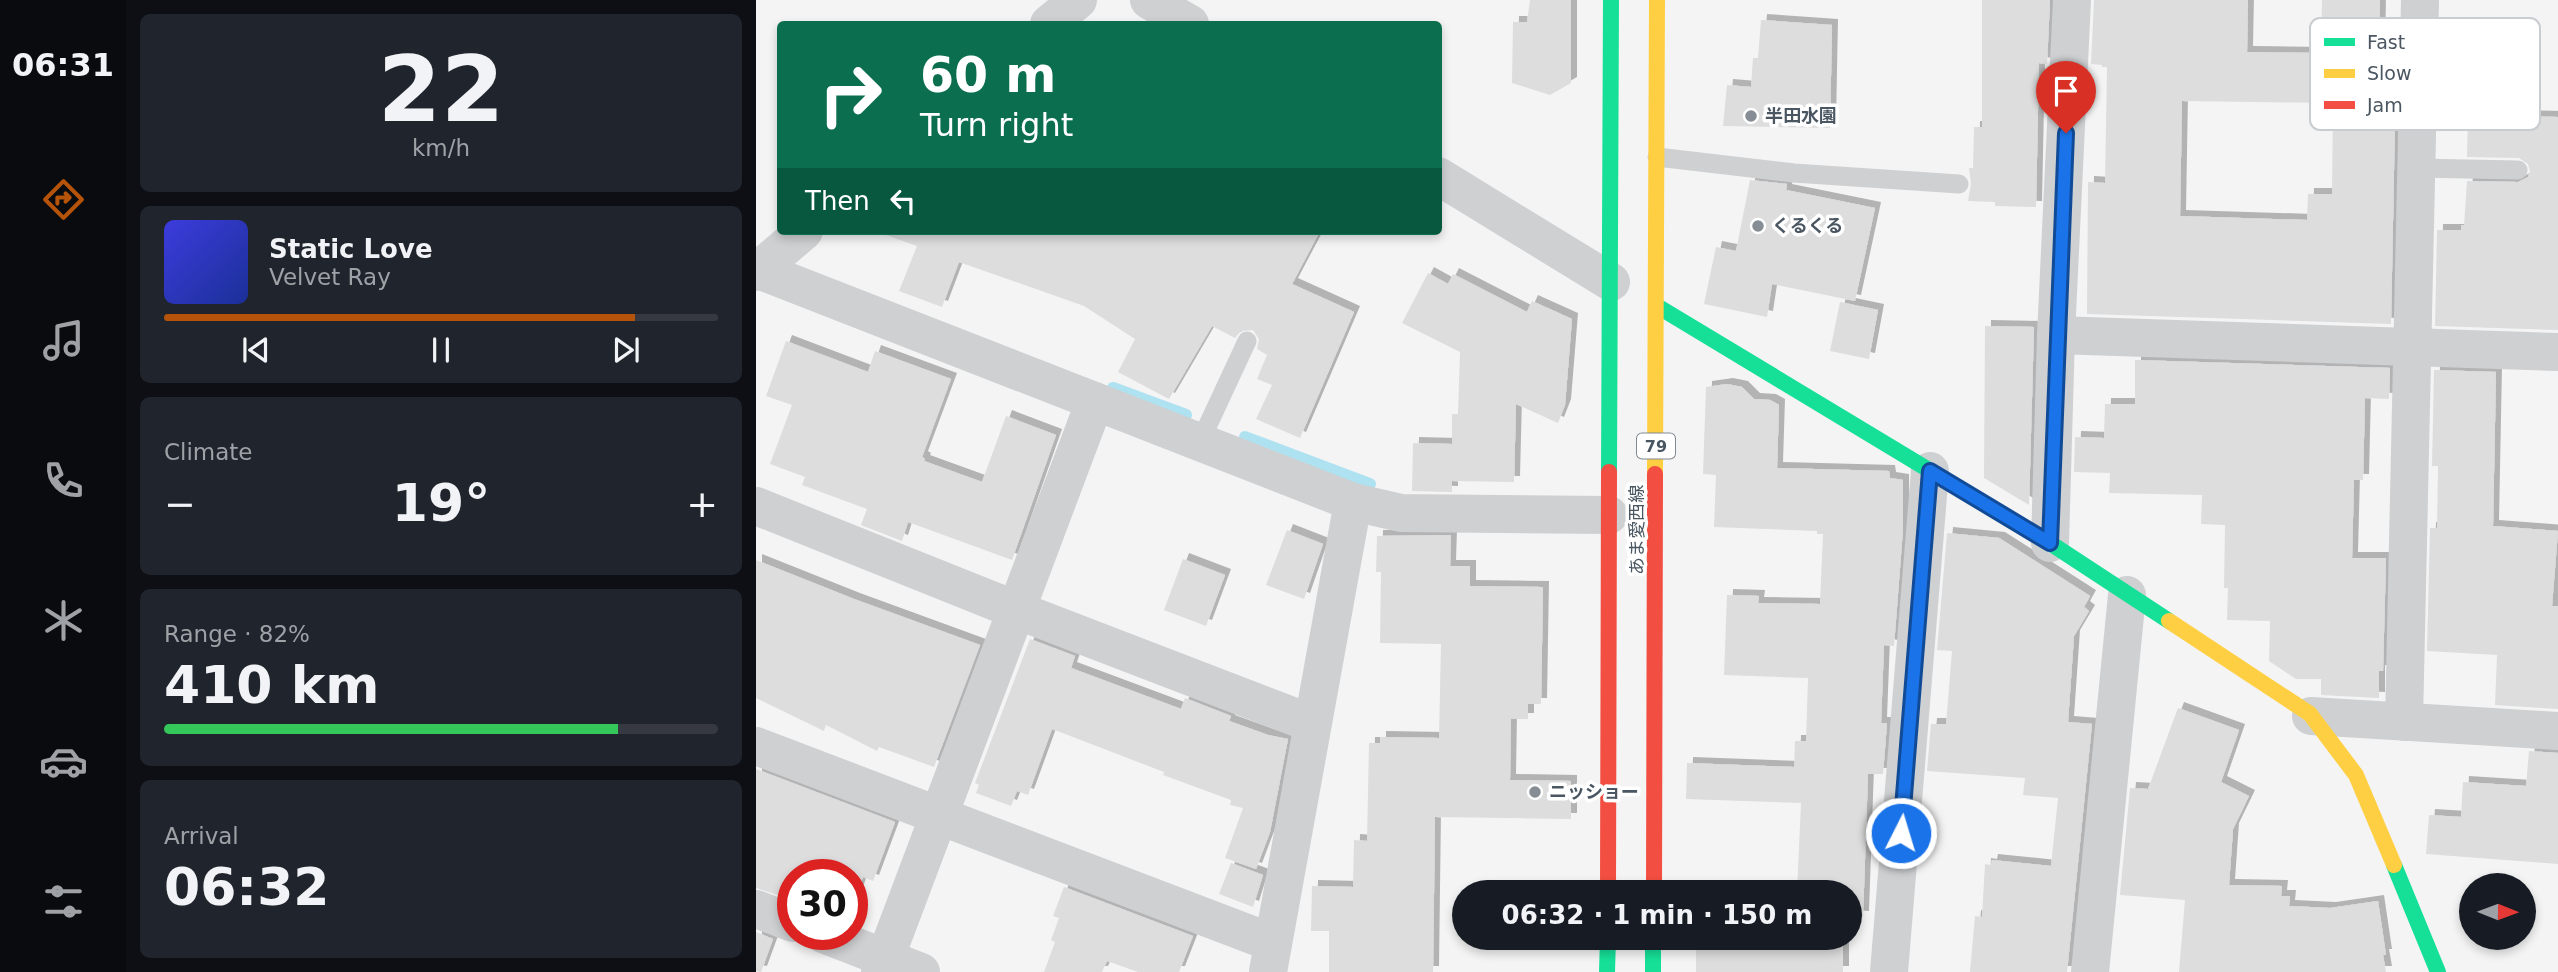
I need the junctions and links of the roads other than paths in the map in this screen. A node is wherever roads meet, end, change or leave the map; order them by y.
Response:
1 (1078, 0) edge
2 (1149, 0) edge
3 (1611, 0) edge
4 (1657, 0) edge
5 (2071, 0) edge
6 (2420, 0) edge
7 (2420, 18) edge
8 (1053, 21) edge
9 (1184, 21) edge
10 (2417, 130) edge
11 (1657, 157) junction
12 (2416, 168) junction
13 (2518, 170) dead end
14 (1442, 178) edge
15 (1959, 184) dead end
16 (799, 235) edge
17 (757, 270) edge
18 (1611, 282) junction
19 (1657, 306) junction
20 (2056, 335) junction
21 (1247, 341) dead end
22 (2412, 347) junction
23 (2558, 352) edge
24 (1095, 401) junction
25 (1200, 442) junction
26 (1930, 471) junction
27 (1353, 502) junction
28 (756, 506) edge
29 (1609, 514) junction
30 (2050, 543) junction
31 (2127, 595) junction
32 (1016, 610) junction
33 (2311, 716) junction
34 (2404, 722) junction
35 (1313, 724) junction
36 (2558, 731) edge
37 (756, 746) edge
38 (939, 816) junction
39 (1608, 880) edge
40 (1654, 880) edge
41 (756, 909) edge
42 (777, 917) edge
43 (853, 950) edge
44 (1608, 950) edge
45 (1653, 950) edge
46 (1271, 958) edge
47 (882, 965) edge
48 (921, 972) edge
49 (1607, 972) edge
50 (1653, 972) edge
51 (1889, 972) edge
52 (2090, 972) edge
53 (2438, 972) edge

1 - 8 street
2 - 9 street
3 - 18 main road, あま愛西線
4 - 11 main road, あま愛西線 / 79
5 - 20 street
6 - 7 street
10 - 12 street
11 - 15 lane
11 - 19 main road, あま愛西線 / 79
12 - 13 lane
12 - 22 street
14 - 18 street
16 - 17 street
17 - 24 street
18 - 29 main road, あま愛西線
19 - 26 main road
19 - 40 main road, あま愛西線 / 79
20 - 22 street
20 - 30 street
21 - 25 lane
22 - 23 street
22 - 34 street
24 - 25 street
24 - 32 street
25 - 27 street
26 - 30 main road
26 - 51 street
27 - 29 street
27 - 35 street
28 - 32 street
29 - 39 main road, あま愛西線
30 - 31 main road
31 - 33 main road
31 - 52 street
32 - 35 street
32 - 38 street
33 - 34 street
33 - 53 main road
34 - 36 street
35 - 46 street
37 - 38 street
38 - 46 street
38 - 47 street
41 - 42 street
43 - 47 street
44 - 49 main road
45 - 50 main road
47 - 48 street

